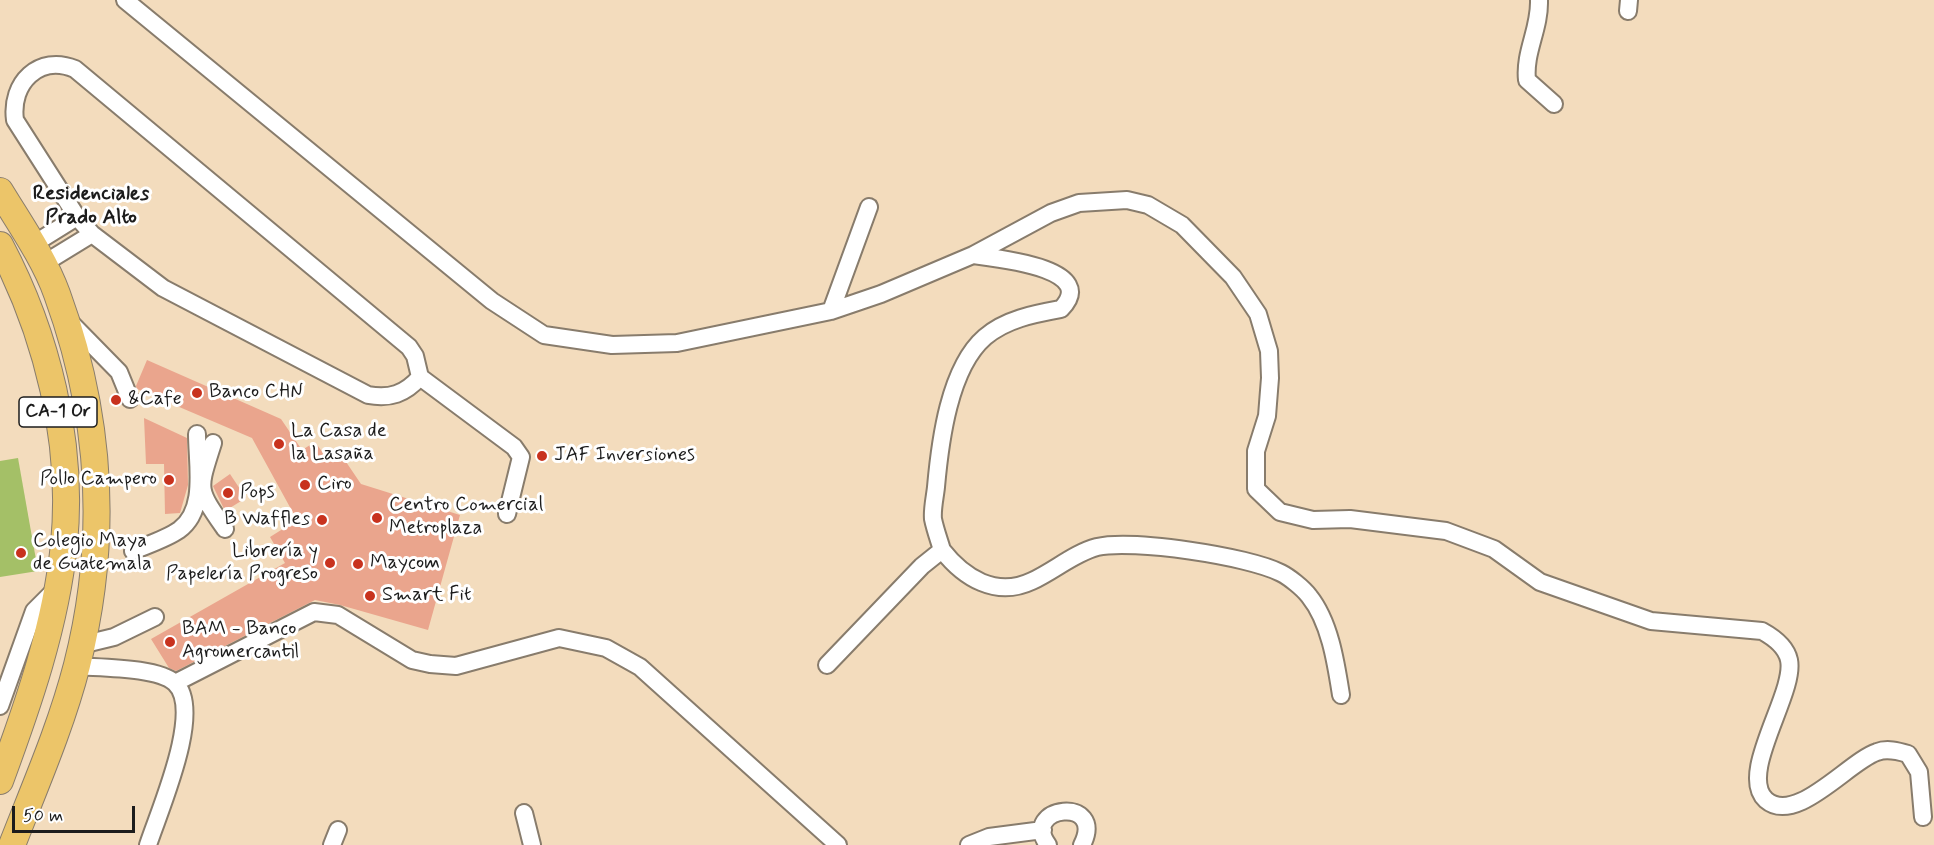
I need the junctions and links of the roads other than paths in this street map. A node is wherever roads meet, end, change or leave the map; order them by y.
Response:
1 (124, 0) edge
2 (1539, 0) edge
3 (1554, 104) dead end
4 (0, 191) edge
5 (869, 207) dead end
6 (77, 217) junction
7 (92, 234) junction
8 (0, 245) edge
9 (38, 255) junction
10 (973, 255) junction
11 (831, 311) junction
12 (64, 316) junction
13 (420, 377) junction
14 (130, 399) dead end
15 (197, 434) dead end
16 (213, 442) dead end
17 (507, 514) dead end
18 (225, 529) dead end
19 (942, 549) junction
20 (133, 551) dead end
21 (57, 588) junction
22 (155, 617) dead end
23 (79, 655) junction
24 (827, 664) dead end
25 (175, 683) junction
26 (1341, 695) dead end
27 (0, 706) edge
28 (43, 712) junction
29 (0, 781) edge
30 (524, 813) dead end
31 (1923, 817) dead end
32 (1045, 837) edge
33 (12, 845) edge
34 (148, 845) edge
35 (532, 845) edge
36 (838, 845) edge
37 (969, 845) edge
38 (1082, 845) edge

1 - 11 street
2 - 3 street
4 - 9 highway, CA-1 Or
5 - 11 street
6 - 7 street
6 - 9 street
6 - 13 street
7 - 9 street
7 - 13 street
8 - 21 highway, CA-1 Or
9 - 12 highway, CA-1 Or
10 - 11 street
10 - 19 street
10 - 31 street
12 - 14 street
12 - 23 highway, CA-1 Or
13 - 17 street
15 - 20 street
16 - 18 street
19 - 24 street
19 - 26 street
21 - 27 street
21 - 28 highway, CA-1 Or
22 - 23 street
23 - 25 street
23 - 28 highway, CA-1 Or
25 - 34 street
25 - 36 street
28 - 29 highway, CA-1 Or
28 - 33 highway, CA-1 Or
30 - 35 street
32 - 37 street
32 - 38 street

